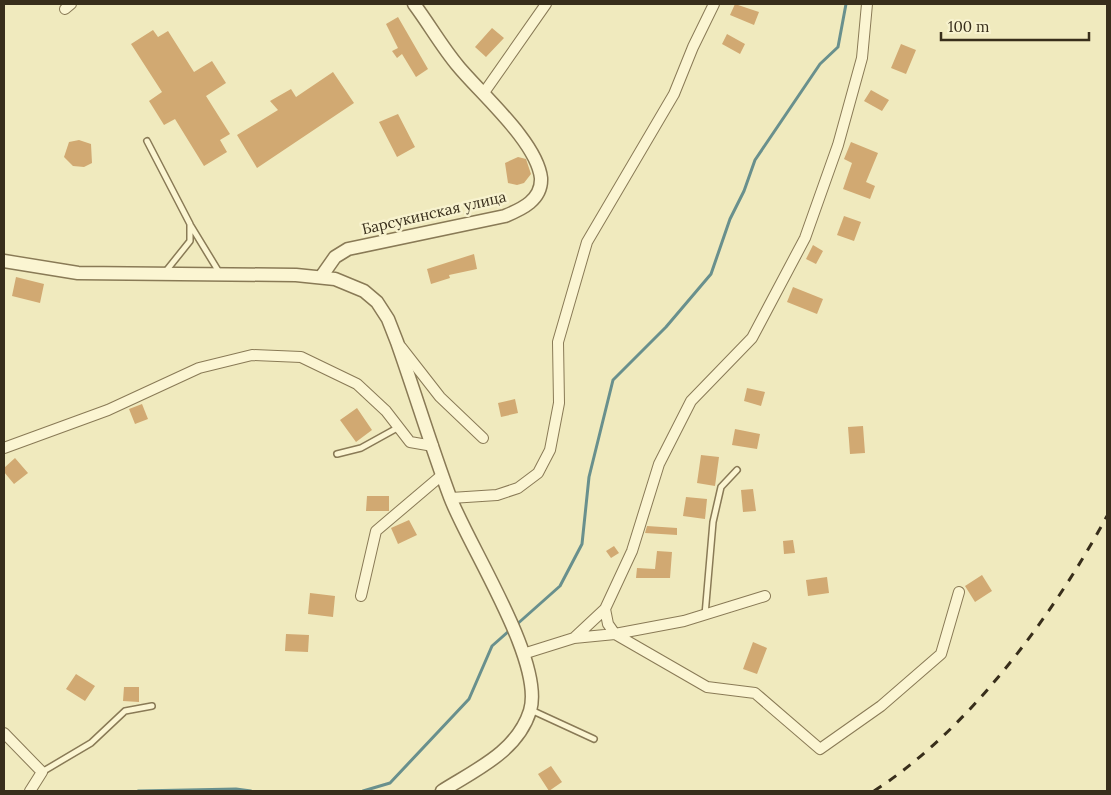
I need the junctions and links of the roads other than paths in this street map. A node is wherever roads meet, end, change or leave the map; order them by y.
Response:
1 (414, 4) edge
2 (546, 4) edge
3 (714, 4) edge
4 (867, 4) edge
5 (483, 94) junction
6 (147, 141) dead end
7 (190, 224) junction
8 (4, 261) edge
9 (164, 274) junction
10 (220, 275) junction
11 (320, 277) junction
12 (397, 342) junction
13 (398, 427) junction
14 (484, 438) dead end
15 (433, 446) junction
16 (4, 448) edge
17 (337, 454) dead end
18 (737, 470) dead end
19 (442, 475) junction
20 (450, 498) junction
21 (959, 592) dead end
22 (361, 596) dead end
23 (765, 596) dead end
24 (605, 609) junction
25 (705, 615) junction
26 (615, 634) junction
27 (574, 638) junction
28 (523, 654) junction
29 (152, 706) dead end
30 (530, 710) junction
31 (4, 733) edge
32 (594, 739) dead end
33 (42, 772) junction
34 (453, 788) edge
35 (30, 791) edge
36 (442, 791) edge

1 - 5 street, Барсукинская улица
2 - 5 street
3 - 20 street
4 - 24 street
5 - 11 street, Барсукинская улица
6 - 7 lane
7 - 9 lane
7 - 10 lane
8 - 9 street
9 - 10 street
10 - 11 street
11 - 12 street
12 - 14 street
12 - 15 street
13 - 15 street
13 - 16 street
13 - 17 lane
15 - 19 street
18 - 25 lane
19 - 20 street
19 - 22 street
20 - 28 street
21 - 26 street
23 - 25 street
24 - 26 street
24 - 27 street
25 - 26 street
26 - 27 street
27 - 28 street
28 - 30 street
29 - 33 lane
30 - 32 lane
30 - 34 street
31 - 33 street
33 - 35 street
34 - 36 street

